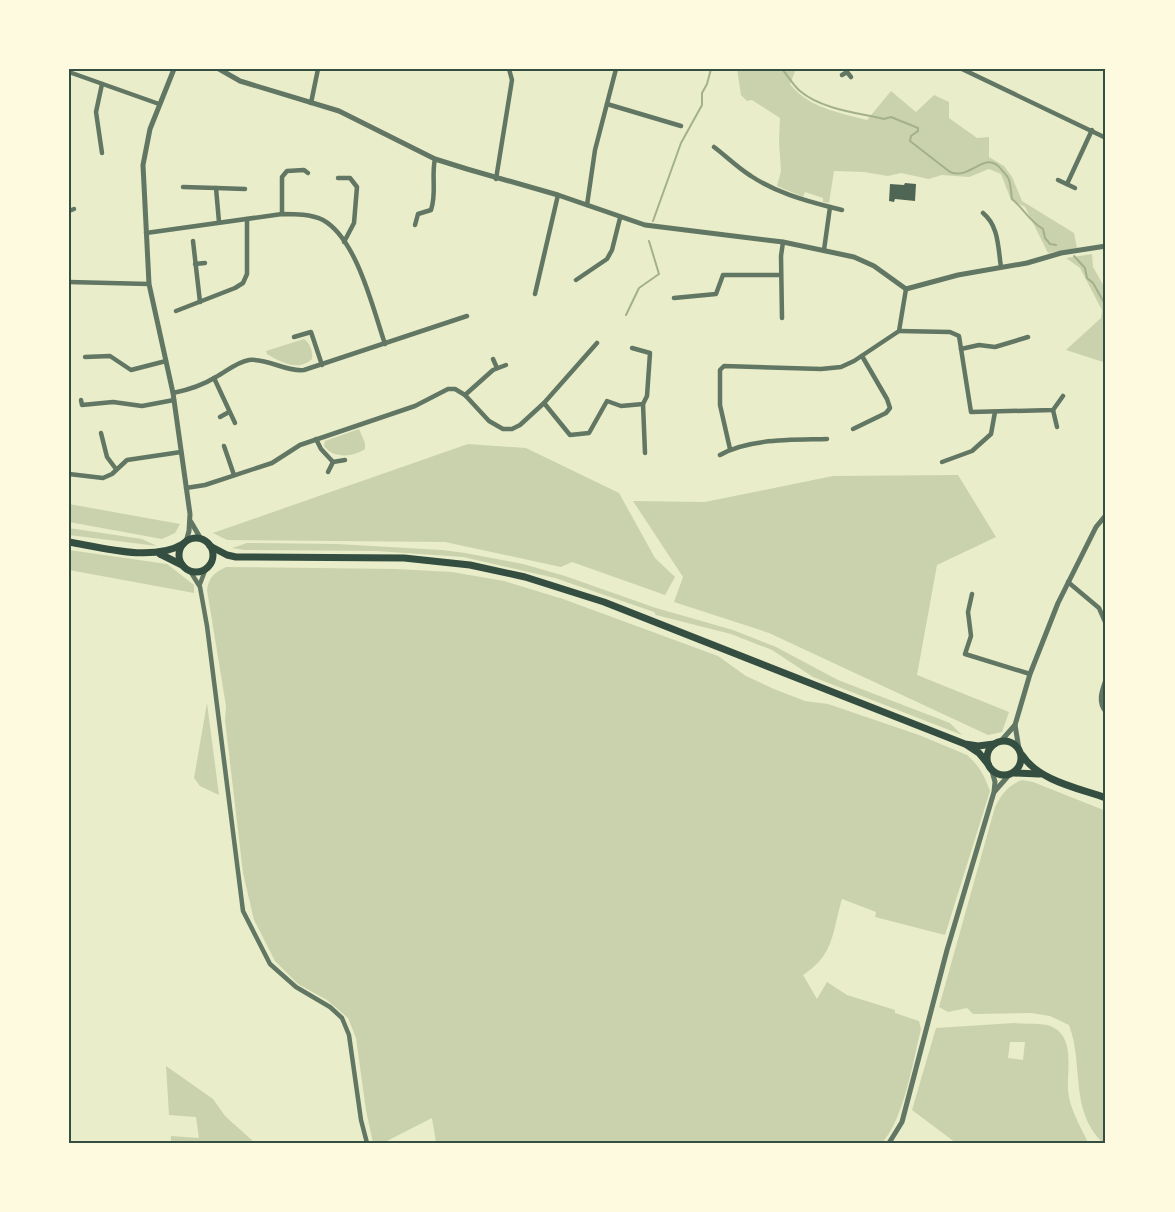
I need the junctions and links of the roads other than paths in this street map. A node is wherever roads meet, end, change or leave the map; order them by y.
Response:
1 (80, 69) edge
2 (174, 69) edge
3 (219, 69) edge
4 (318, 69) edge
5 (509, 69) edge
6 (616, 69) edge
7 (962, 69) edge
8 (69, 72) edge
9 (846, 72) edge
10 (78, 75) junction
11 (851, 77) dead end
12 (102, 84) junction
13 (311, 103) junction
14 (159, 104) junction
15 (607, 104) junction
16 (681, 126) dead end
17 (1092, 130) junction
18 (1106, 138) edge
19 (714, 147) dead end
20 (102, 153) dead end
21 (435, 159) junction
22 (308, 173) dead end
23 (338, 178) dead end
24 (496, 179) junction
25 (1058, 180) dead end
26 (1067, 184) junction
27 (183, 187) dead end
28 (216, 188) junction
29 (1075, 188) dead end
30 (245, 189) dead end
31 (558, 195) junction
32 (587, 205) junction
33 (830, 207) junction
34 (842, 210) dead end
35 (983, 213) dead end
36 (282, 214) junction
37 (620, 218) junction
38 (248, 219) junction
39 (219, 222) junction
40 (415, 225) dead end
41 (146, 233) junction
42 (193, 241) dead end
43 (345, 242) junction
44 (783, 242) junction
45 (1106, 246) edge
46 (824, 250) junction
47 (205, 263) dead end
48 (195, 264) junction
49 (1001, 267) junction
50 (782, 275) junction
51 (576, 280) dead end
52 (69, 282) edge
53 (149, 284) junction
54 (906, 289) junction
55 (535, 294) dead end
56 (674, 298) dead end
57 (200, 302) junction
58 (176, 311) dead end
59 (467, 316) dead end
60 (782, 318) dead end
61 (899, 331) junction
62 (294, 337) dead end
63 (1028, 337) dead end
64 (597, 343) dead end
65 (385, 344) junction
66 (632, 348) dead end
67 (961, 349) junction
68 (862, 356) junction
69 (85, 357) dead end
70 (493, 359) dead end
71 (166, 361) junction
72 (322, 365) junction
73 (506, 365) dead end
74 (497, 368) junction
75 (214, 378) junction
76 (465, 395) junction
77 (1063, 396) dead end
78 (173, 397) junction
79 (544, 404) junction
80 (643, 405) junction
81 (1053, 410) junction
82 (82, 411) dead end
83 (229, 412) junction
84 (995, 412) junction
85 (220, 417) dead end
86 (235, 423) dead end
87 (1057, 426) dead end
88 (853, 429) dead end
89 (101, 434) dead end
90 (316, 439) junction
91 (827, 439) dead end
92 (224, 446) dead end
93 (730, 449) junction
94 (182, 452) junction
95 (645, 453) dead end
96 (227, 454) junction
97 (720, 455) dead end
98 (218, 456) dead end
99 (345, 460) dead end
100 (333, 462) junction
101 (942, 462) dead end
102 (116, 469) junction
103 (328, 472) dead end
104 (69, 474) edge
105 (234, 475) junction
106 (186, 488) junction
107 (1106, 515) edge
108 (191, 520) junction
109 (201, 539) junction
110 (69, 542) edge
111 (185, 543) junction
112 (210, 546) junction
113 (158, 554) junction
114 (236, 557) junction
115 (208, 567) junction
116 (187, 568) junction
117 (1068, 582) junction
118 (200, 587) junction
119 (972, 594) dead end
120 (1106, 607) edge
121 (1100, 610) junction
122 (1106, 624) edge
123 (1030, 674) junction
124 (1106, 679) edge
125 (1106, 712) edge
126 (1015, 725) junction
127 (998, 743) junction
128 (965, 744) junction
129 (1020, 752) junction
130 (990, 768) junction
131 (1011, 774) junction
132 (1042, 774) junction
133 (994, 792) junction
134 (1106, 798) edge
135 (367, 1143) edge
136 (889, 1143) edge

1 - 10 street
2 - 14 street
3 - 13 street
4 - 13 street
5 - 24 street
6 - 15 street
7 - 17 street
8 - 10 street
9 - 11 street
10 - 12 street
12 - 14 street
12 - 20 street
13 - 21 street
14 - 41 street
15 - 16 street
15 - 32 street
17 - 18 street
17 - 26 street
19 - 33 street
21 - 24 street
21 - 40 street
22 - 36 street
23 - 43 street
24 - 31 street
25 - 26 street
26 - 29 street
27 - 28 street
28 - 30 street
28 - 39 street
31 - 32 street
31 - 55 street
32 - 37 street
33 - 34 street
33 - 46 street
35 - 49 street
36 - 38 street
36 - 43 street
37 - 44 street
37 - 51 street
38 - 39 street
38 - 57 street
39 - 41 street
41 - 53 street
42 - 48 street
43 - 65 street
44 - 46 street
44 - 50 street
45 - 49 street
46 - 54 street
47 - 48 street
48 - 57 street
49 - 54 street
50 - 56 street
50 - 60 street
52 - 53 street
53 - 71 street
54 - 61 street
57 - 58 street
59 - 65 street
61 - 67 street
61 - 68 street
62 - 72 street
63 - 67 street
64 - 79 street
65 - 72 street
66 - 80 street
67 - 84 street
68 - 88 street
68 - 93 street
69 - 71 street
70 - 74 street
71 - 78 street
72 - 75 street
73 - 74 street
74 - 76 street
75 - 78 street
75 - 83 street
76 - 79 street
76 - 90 street
77 - 81 street
78 - 82 street
78 - 94 street
79 - 80 street
80 - 95 street
81 - 84 street
81 - 87 street
83 - 85 street
83 - 86 street
84 - 101 street
89 - 102 street
90 - 100 street
90 - 105 street
91 - 93 street
92 - 96 street
93 - 97 street
94 - 102 street
94 - 106 street
96 - 98 street
96 - 105 street
99 - 100 street
100 - 103 street
102 - 104 street
105 - 106 street
106 - 108 street
107 - 117 street
108 - 109 street
108 - 111 street
109 - 111 highway
109 - 112 highway
110 - 113 highway
111 - 113 highway
111 - 116 highway
112 - 114 highway
112 - 115 highway
113 - 116 highway
114 - 115 highway
114 - 128 highway
115 - 116 highway
115 - 118 street
116 - 118 street
117 - 121 street
117 - 123 street
118 - 135 street
119 - 123 street
120 - 121 street
121 - 122 street
123 - 126 street
124 - 125 street
126 - 127 street
126 - 129 street
127 - 128 highway
127 - 129 highway
127 - 130 highway
128 - 130 highway
129 - 131 highway
129 - 132 highway
130 - 131 highway
130 - 133 street
131 - 132 highway
131 - 133 street
132 - 134 highway
133 - 136 street

